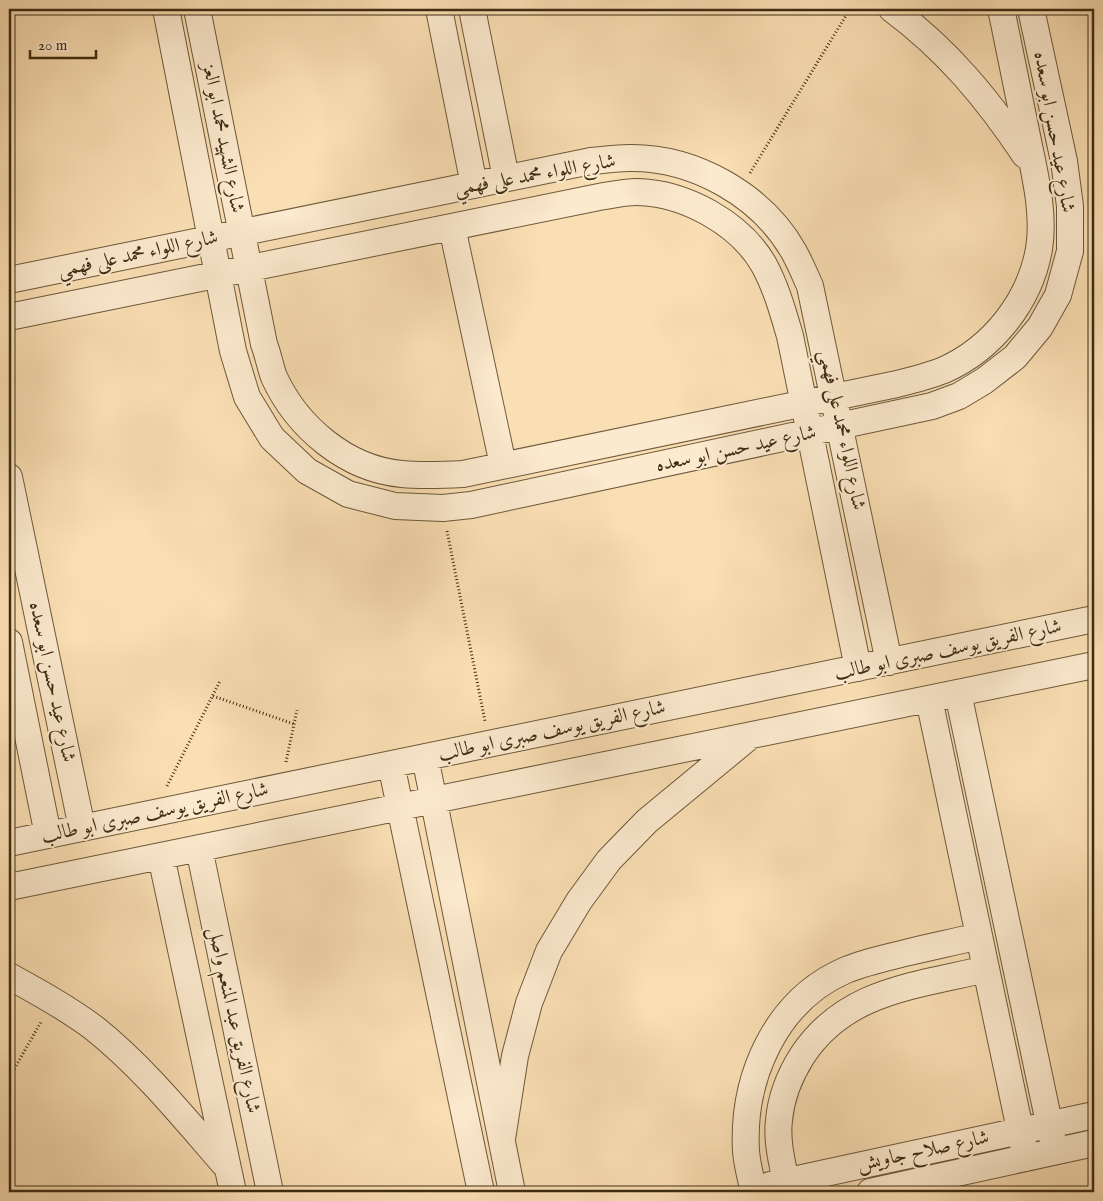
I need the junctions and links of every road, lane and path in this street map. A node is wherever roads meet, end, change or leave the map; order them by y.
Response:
1 (166, 9) edge
2 (197, 9) edge
3 (439, 9) edge
4 (472, 9) edge
5 (850, 9) edge
6 (892, 9) edge
7 (1001, 9) edge
8 (1031, 9) edge
9 (1064, 161) junction
10 (1033, 166) junction
11 (506, 178) junction
12 (474, 185) junction
13 (739, 191) junction
14 (452, 227) junction
15 (242, 232) junction
16 (212, 239) junction
17 (249, 268) junction
18 (218, 274) junction
19 (9, 280) edge
20 (1027, 288) junction
21 (1058, 295) junction
22 (9, 317) edge
23 (968, 357) junction
24 (984, 381) junction
25 (835, 397) junction
26 (803, 404) junction
27 (841, 426) junction
28 (810, 433) junction
29 (646, 436) junction
30 (607, 444) junction
31 (503, 465) junction
32 (652, 467) junction
33 (613, 475) junction
34 (9, 477) edge
35 (443, 508) junction
36 (1094, 606) edge
37 (1094, 620) edge
38 (1059, 626) junction
39 (9, 642) edge
40 (889, 662) junction
41 (1094, 665) edge
42 (858, 668) junction
43 (220, 682) dead end
44 (958, 693) junction
45 (212, 696) junction
46 (928, 698) junction
47 (296, 710) dead end
48 (294, 724) junction
49 (751, 735) junction
50 (490, 743) junction
51 (425, 758) junction
52 (391, 764) junction
53 (280, 787) junction
54 (433, 800) junction
55 (400, 807) junction
56 (153, 813) junction
57 (82, 828) junction
58 (48, 834) junction
59 (9, 843) edge
60 (199, 848) junction
61 (161, 856) junction
62 (9, 887) edge
63 (979, 936) junction
64 (986, 969) junction
65 (9, 976) edge
66 (53, 1001) junction
67 (9, 1078) edge
68 (1094, 1115) edge
69 (1049, 1125) junction
70 (1020, 1130) junction
71 (502, 1140) junction
72 (1094, 1143) edge
73 (1055, 1151) junction
74 (1026, 1158) junction
75 (230, 1180) edge
76 (787, 1187) edge
77 (753, 1190) edge
78 (270, 1192) edge
79 (481, 1192) edge
80 (512, 1192) edge
81 (870, 1192) edge

1 - 16 street, شارع الشهيد محمد ابو العز
2 - 15 street, شارع الشهيد محمد ابو العز
3 - 12 street
4 - 11 street
5 - 13 path
6 - 10 street
7 - 10 street, شارع عيد حسن ابو سعده
8 - 9 street, شارع عيد حسن ابو سعده
9 - 10 street
9 - 21 street, شارع عيد حسن ابو سعده
10 - 20 street, شارع عيد حسن ابو سعده
11 - 12 street, شارع اللواء محمد على فهمي
11 - 13 street, شارع اللواء محمد على فهمي
12 - 15 street, شارع اللواء محمد على فهمي
13 - 25 street, شارع اللواء محمد على فهمي
14 - 17 street, شارع اللواء محمد على فهمي
14 - 26 street, شارع اللواء محمد على فهمي
14 - 31 street
15 - 16 street, شارع اللواء محمد على فهمي
15 - 17 street, شارع الشهيد محمد ابو العز
16 - 18 street, شارع الشهيد محمد ابو العز
16 - 19 street, شارع اللواء محمد على فهمي
17 - 18 street, شارع اللواء محمد على فهمي
17 - 31 street, شارع عيد حسن ابو سعده
18 - 22 street, شارع اللواء محمد على فهمي
18 - 35 street, شارع عيد حسن ابو سعده
20 - 21 street
20 - 23 street, شارع عيد حسن ابو سعده
21 - 24 street, شارع عيد حسن ابو سعده
23 - 24 street
23 - 25 street, شارع عيد حسن ابو سعده
24 - 27 street, شارع عيد حسن ابو سعده
25 - 26 street, شارع عيد حسن ابو سعده
25 - 27 street, شارع اللواء محمد على فهمي
26 - 28 street, شارع اللواء محمد على فهمي
26 - 29 street, شارع عيد حسن ابو سعده
27 - 28 street, شارع عيد حسن ابو سعده
27 - 40 street, شارع اللواء محمد على فهمي
28 - 32 street, شارع عيد حسن ابو سعده
28 - 42 street, شارع اللواء محمد على فهمي
29 - 30 street, شارع عيد حسن ابو سعده
29 - 32 street
30 - 31 street, شارع عيد حسن ابو سعده
30 - 33 street
32 - 33 street, شارع عيد حسن ابو سعده
33 - 35 street, شارع عيد حسن ابو سعده
34 - 57 street, شارع عيد حسن ابو سعده
35 - 50 path
36 - 38 street
37 - 38 street, شارع الفريق يوسف صبرى ابو طالب
38 - 40 street, شارع الفريق يوسف صبرى ابو طالب
39 - 58 street, شارع عيد حسن ابو سعده
40 - 42 street, شارع الفريق يوسف صبرى ابو طالب
41 - 44 street
42 - 50 street, شارع الفريق يوسف صبرى ابو طالب
43 - 45 path
44 - 46 street
44 - 69 street
45 - 48 path
45 - 56 path
46 - 49 street
46 - 63 street
47 - 48 path
48 - 53 path
49 - 54 street
49 - 71 street
50 - 51 street, شارع الفريق يوسف صبرى ابو طالب
51 - 52 street, شارع الفريق يوسف صبرى ابو طالب
51 - 54 street
52 - 53 street, شارع الفريق يوسف صبرى ابو طالب
52 - 55 street
53 - 56 street, شارع الفريق يوسف صبرى ابو طالب
54 - 55 street
54 - 71 street
55 - 60 street
55 - 79 street
56 - 57 street, شارع الفريق يوسف صبرى ابو طالب
57 - 58 street, شارع الفريق يوسف صبرى ابو طالب
58 - 59 street, شارع الفريق يوسف صبرى ابو طالب
60 - 61 street
60 - 78 street, شارع الفريق عبد المنعم واصل
61 - 62 street
61 - 75 street, شارع الفريق عبد المنعم واصل
63 - 64 street
63 - 77 street
64 - 70 street
64 - 76 street
65 - 66 street
66 - 67 path
66 - 75 street
68 - 69 street, شارع صلاح جاويش
69 - 70 street, شارع صلاح جاويش
69 - 73 street
70 - 74 street
70 - 76 street, شارع صلاح جاويش
71 - 80 street
72 - 73 street, شارع صلاح جاويش
73 - 74 street, شارع صلاح جاويش
74 - 81 street, شارع صلاح جاويش
76 - 77 street, شارع صلاح جاويش

